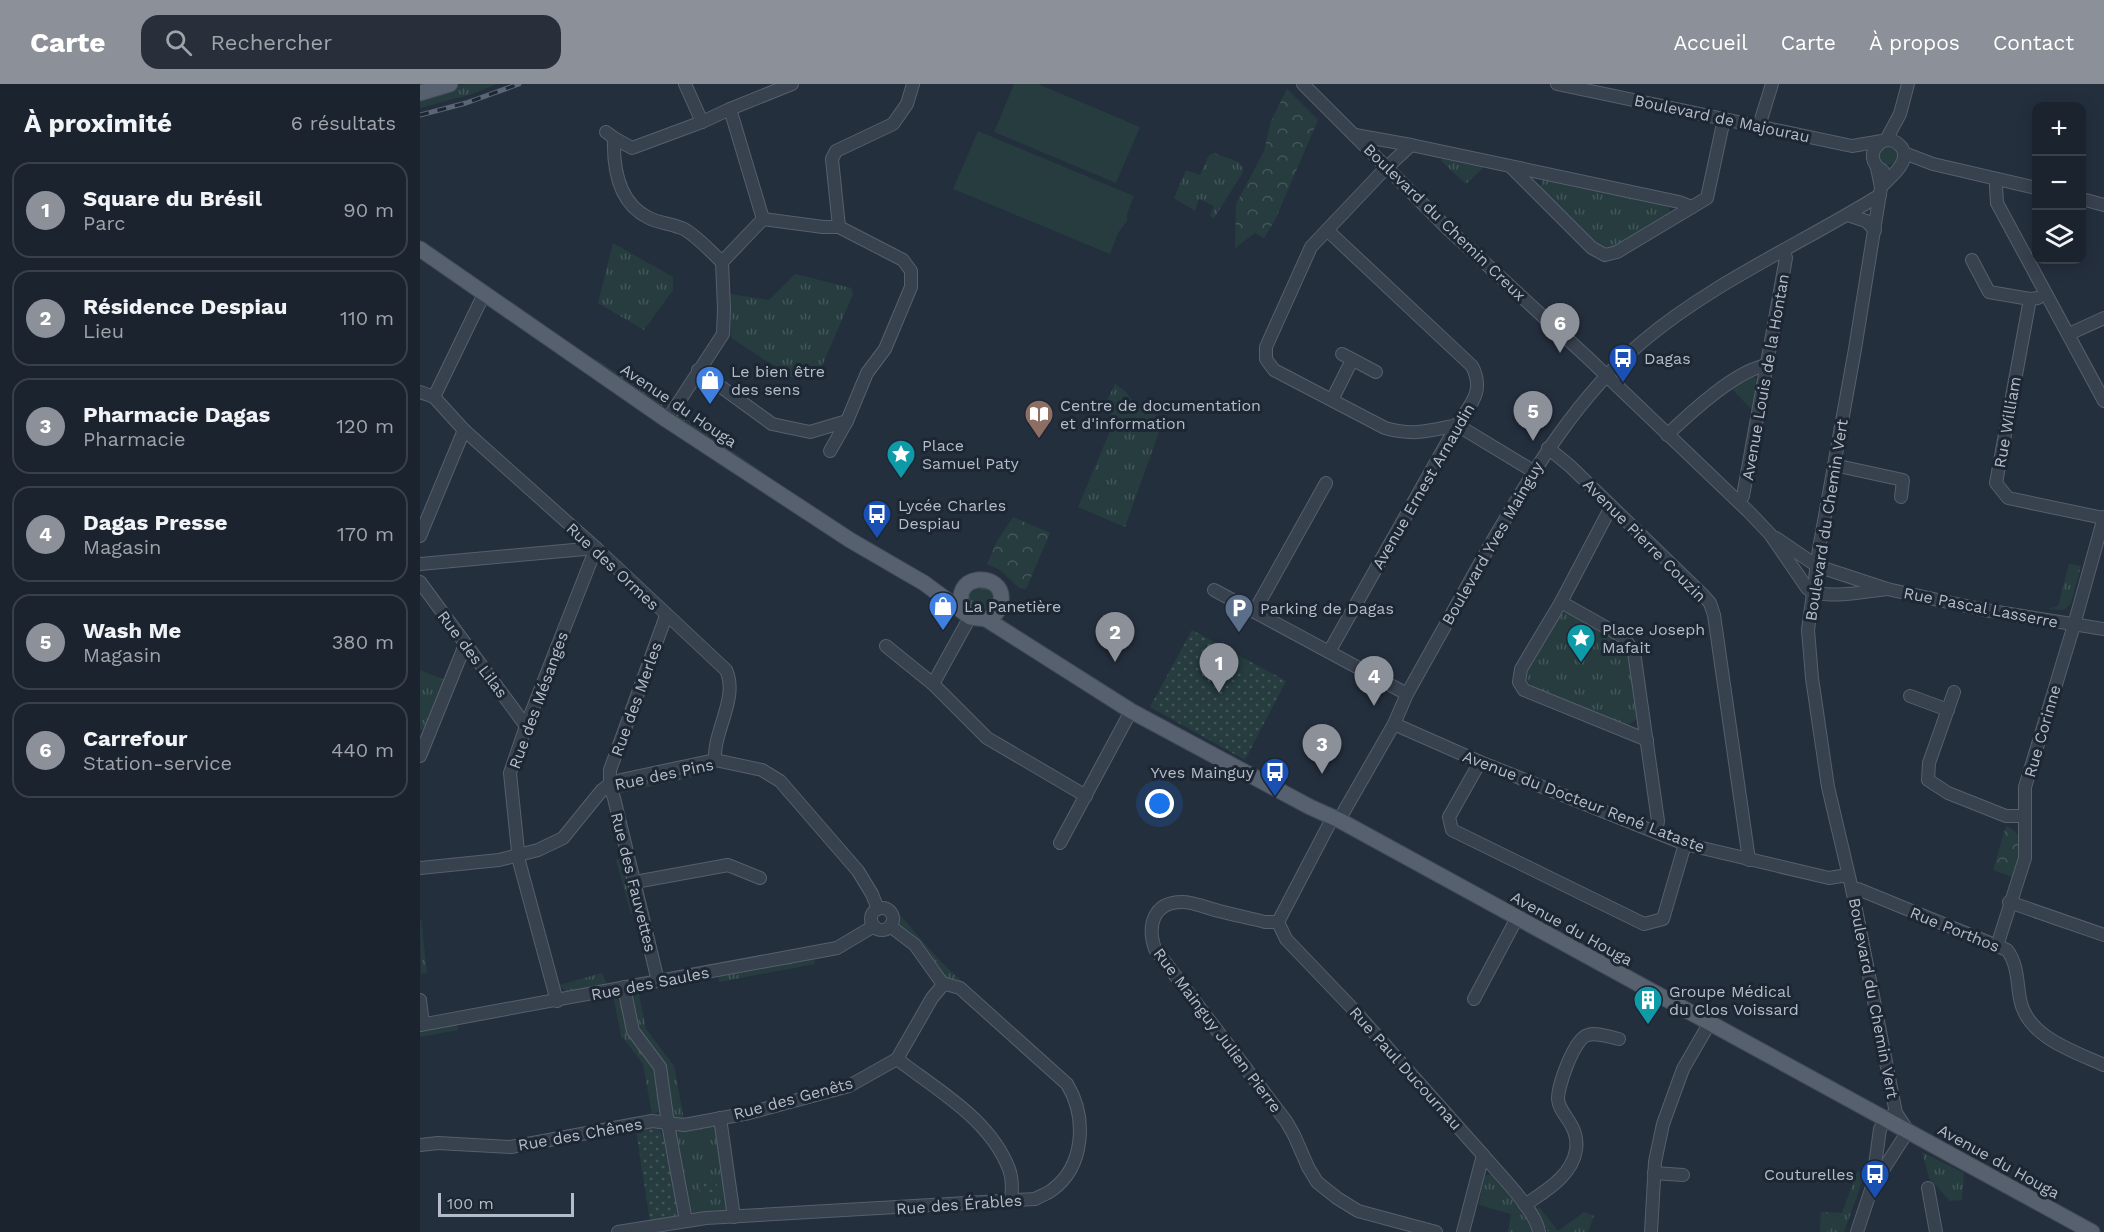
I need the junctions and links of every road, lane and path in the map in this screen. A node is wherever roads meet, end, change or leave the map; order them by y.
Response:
1 (450, 84) edge
2 (685, 84) edge
3 (792, 84) edge
4 (913, 84) edge
5 (1303, 84) edge
6 (1557, 84) edge
7 (1772, 84) edge
8 (1908, 84) edge
9 (420, 93) edge
10 (730, 109) junction
11 (1900, 114) junction
12 (1724, 118) junction
13 (702, 122) junction
14 (1759, 126) junction
15 (1355, 135) junction
16 (1883, 142) junction
17 (1411, 146) junction
18 (1852, 146) junction
19 (1900, 158) junction
20 (1875, 165) junction
21 (1386, 167) junction
22 (1511, 167) junction
23 (1997, 179) junction
24 (2032, 187) edge
25 (1881, 191) junction
26 (2086, 200) edge
27 (2104, 205) edge
28 (1692, 207) junction
29 (1848, 214) junction
30 (764, 219) junction
31 (839, 227) junction
32 (1327, 230) junction
33 (1875, 230) junction
34 (420, 249) edge
35 (1784, 251) junction
36 (1972, 260) dead end
37 (722, 262) junction
38 (484, 294) junction
39 (2048, 296) junction
40 (2030, 299) junction
41 (2104, 318) edge
42 (2069, 334) junction
43 (1767, 365) junction
44 (698, 370) junction
45 (1376, 372) dead end
46 (1606, 376) junction
47 (420, 392) edge
48 (434, 397) junction
49 (1332, 400) junction
50 (2104, 400) edge
51 (667, 420) junction
52 (847, 421) junction
53 (1456, 425) junction
54 (464, 430) junction
55 (1667, 435) junction
56 (1548, 448) junction
57 (830, 451) dead end
58 (1833, 465) junction
59 (1533, 471) junction
60 (1326, 483) dead end
61 (1901, 497) dead end
62 (1738, 501) junction
63 (1611, 507) junction
64 (2104, 517) edge
65 (1770, 534) junction
66 (420, 536) edge
67 (596, 548) junction
68 (420, 564) edge
69 (1794, 569) junction
70 (1816, 571) junction
71 (420, 582) edge
72 (924, 583) junction
73 (963, 589) junction
74 (1887, 589) junction
75 (1214, 590) dead end
76 (1814, 593) junction
77 (1560, 602) junction
78 (1254, 612) junction
79 (968, 615) junction
80 (666, 616) junction
81 (992, 616) junction
82 (2074, 625) junction
83 (2104, 629) edge
84 (465, 645) junction
85 (886, 646) dead end
86 (1329, 652) junction
87 (933, 684) junction
88 (1954, 692) dead end
89 (1407, 694) junction
90 (1910, 696) dead end
91 (1948, 710) junction
92 (1131, 711) junction
93 (1394, 724) junction
94 (526, 726) junction
95 (1647, 740) junction
96 (420, 756) edge
97 (715, 760) junction
98 (1480, 762) junction
99 (610, 784) junction
100 (1086, 796) junction
101 (2024, 816) junction
102 (1336, 819) junction
103 (1656, 832) junction
104 (1060, 843) dead end
105 (1684, 844) junction
106 (518, 856) junction
107 (1749, 860) junction
108 (420, 868) edge
109 (1848, 875) junction
110 (760, 878) dead end
111 (635, 882) junction
112 (1852, 889) junction
113 (2009, 902) junction
114 (878, 909) junction
115 (1516, 918) junction
116 (1278, 922) junction
117 (874, 926) junction
118 (890, 926) junction
119 (2104, 935) edge
120 (1997, 946) junction
121 (658, 981) junction
122 (942, 983) junction
123 (624, 987) junction
124 (1474, 999) dead end
125 (420, 1000) edge
126 (556, 1001) junction
127 (1709, 1023) junction
128 (422, 1025) edge
129 (1619, 1039) dead end
130 (897, 1059) junction
131 (2104, 1065) edge
132 (1891, 1116) junction
133 (720, 1118) junction
134 (668, 1124) junction
135 (1908, 1131) junction
136 (420, 1144) edge
137 (1483, 1155) junction
138 (1654, 1173) junction
139 (1683, 1175) dead end
140 (1872, 1187) junction
141 (1928, 1188) dead end
142 (1011, 1201) junction
143 (1525, 1205) junction
144 (734, 1217) junction
145 (686, 1221) junction
146 (618, 1232) edge
147 (1436, 1232) edge
148 (1463, 1232) edge
149 (1539, 1232) edge
150 (1651, 1232) edge
151 (1857, 1232) edge
152 (1936, 1232) edge
153 (2092, 1232) edge

1 - 9 main road
2 - 13 street
3 - 10 street
4 - 31 street
5 - 15 street, Boulevard du Chemin Creux
6 - 12 street, Boulevard de Majourau
7 - 14 street
8 - 11 street
10 - 13 street
10 - 30 street
11 - 16 street
11 - 19 street
12 - 14 street, Boulevard de Majourau
12 - 28 street
13 - 37 street
14 - 18 street, Boulevard de Majourau
15 - 17 street
15 - 21 street, Boulevard du Chemin Creux
16 - 18 street, Boulevard de Majourau
16 - 19 street
16 - 20 street
17 - 21 street
17 - 22 street
18 - 20 street, Boulevard de Majourau
19 - 20 street
19 - 23 street
19 - 25 street
20 - 25 street, Boulevard du Chemin Vert
21 - 32 street
21 - 46 street, Boulevard du Chemin Creux
22 - 28 street
22 - 28 street
23 - 24 street
23 - 39 street
25 - 29 street, Boulevard Yves Mainguy
25 - 33 street, Boulevard du Chemin Vert
26 - 27 street
29 - 33 street
29 - 35 street, Boulevard Yves Mainguy
30 - 31 street
30 - 37 street
31 - 52 street
32 - 49 street
32 - 53 street, Avenue Ernest Arnaudin
33 - 58 street, Boulevard du Chemin Vert
34 - 38 main road, Avenue du Houga
35 - 43 street, Avenue Louis de la Hontan
35 - 46 street, Boulevard Yves Mainguy
36 - 40 street
37 - 44 street
38 - 48 street
38 - 51 main road, Avenue du Houga
39 - 40 street
39 - 42 street
40 - 64 street, Rue William
41 - 42 street
42 - 50 street
43 - 55 street
43 - 62 street, Avenue Louis de la Hontan
44 - 51 street
44 - 52 street
45 - 49 street
46 - 55 street, Boulevard du Chemin Creux
46 - 56 street, Boulevard Yves Mainguy
47 - 48 street
48 - 54 street, Rue des Ormes
49 - 53 street
51 - 72 main road, Avenue du Houga
52 - 57 street
53 - 59 street
53 - 86 street, Avenue Ernest Arnaudin
54 - 66 street
54 - 67 street, Rue des Ormes
55 - 62 street, Boulevard du Chemin Creux
56 - 59 street, Boulevard Yves Mainguy
56 - 63 street, Avenue Pierre Couzin
58 - 61 street
58 - 70 street, Boulevard du Chemin Vert
59 - 89 street, Boulevard Yves Mainguy
60 - 78 street
62 - 65 street, Boulevard du Chemin Creux
63 - 77 street
63 - 107 street, Avenue Pierre Couzin
64 - 82 street, Rue Corinne
65 - 69 street, Boulevard du Chemin Creux
65 - 70 street, Boulevard du Chemin Creux
67 - 68 street
67 - 80 street, Rue des Ormes
67 - 94 street, Rue des Mésanges
69 - 70 street
69 - 76 street, Boulevard du Chemin Creux
70 - 74 street, Rue Pascal Lasserre
70 - 76 street, Boulevard du Chemin Vert
71 - 84 street, Rue des Lilas
72 - 73 main road, Avenue du Houga
72 - 79 main road, Avenue du Houga
73 - 79 main road
73 - 81 main road
74 - 76 street, Rue Pascal Lasserre
74 - 82 street, Rue Pascal Lasserre
75 - 78 street
76 - 109 street, Boulevard du Chemin Vert
77 - 95 street
77 - 95 street
78 - 86 street
79 - 81 main road
79 - 87 street
80 - 97 street, Rue des Ormes
80 - 99 street, Rue des Merles
81 - 92 main road, Avenue du Houga
82 - 83 street, Rue Pascal Lasserre
82 - 101 street, Rue Corinne
84 - 94 street, Rue des Lilas
84 - 96 street
85 - 87 street
86 - 89 street
87 - 100 street
88 - 91 street
89 - 93 street, Boulevard Yves Mainguy
90 - 91 street
91 - 101 street
92 - 100 street
92 - 102 main road, Avenue du Houga
93 - 98 street, Avenue du Docteur René Lataste
93 - 102 street, Boulevard Yves Mainguy
94 - 106 street, Rue des Mésanges
95 - 103 street
97 - 99 street, Rue des Pins
97 - 114 street, Rue des Pins
98 - 103 street, Avenue du Docteur René Lataste
98 - 105 street
99 - 106 street, Rue des Pins
99 - 111 street, Rue des Fauvettes
100 - 104 street
101 - 113 street, Rue Corinne
102 - 115 main road, Avenue du Houga
102 - 116 street
103 - 105 street, Avenue du Docteur René Lataste
105 - 107 street, Avenue du Docteur René Lataste
106 - 108 street, Rue des Pins
106 - 126 street, Rue des Mésanges
107 - 109 street, Avenue du Docteur René Lataste
109 - 112 street, Boulevard du Chemin Vert
110 - 111 street
111 - 121 street, Rue des Fauvettes
112 - 120 street, Rue Porthos
112 - 132 street, Boulevard du Chemin Vert
113 - 119 street
113 - 120 street, Rue Corinne
114 - 117 street
114 - 118 street
115 - 124 street
115 - 127 main road, Avenue du Houga
116 - 137 street, Rue Paul Ducournau
116 - 147 street, Rue Mainguy Julien Pierre
117 - 118 street
117 - 121 street, Rue des Saules
118 - 122 street, Rue des Érables
120 - 131 street, Rue Porthos
121 - 123 street, Rue des Saules
122 - 130 street
122 - 142 street, Rue des Érables
123 - 126 street, Rue des Saules
123 - 134 street
125 - 128 street
126 - 128 street, Rue des Saules
127 - 132 main road, Avenue du Houga
127 - 138 street
129 - 143 street
130 - 133 street, Rue des Genêts
130 - 142 street
132 - 135 main road, Avenue du Houga
132 - 140 street
133 - 134 street, Rue des Genêts
133 - 144 street
134 - 136 street, Rue des Chênes
134 - 145 street
135 - 140 street
135 - 153 main road, Avenue du Houga
137 - 143 street, Rue Paul Ducournau
137 - 148 street
138 - 139 street
138 - 150 street
140 - 151 street
141 - 152 street
142 - 144 street, Rue des Érables
143 - 149 street, Rue Paul Ducournau
144 - 145 street, Rue des Érables
145 - 146 street, Rue des Érables

